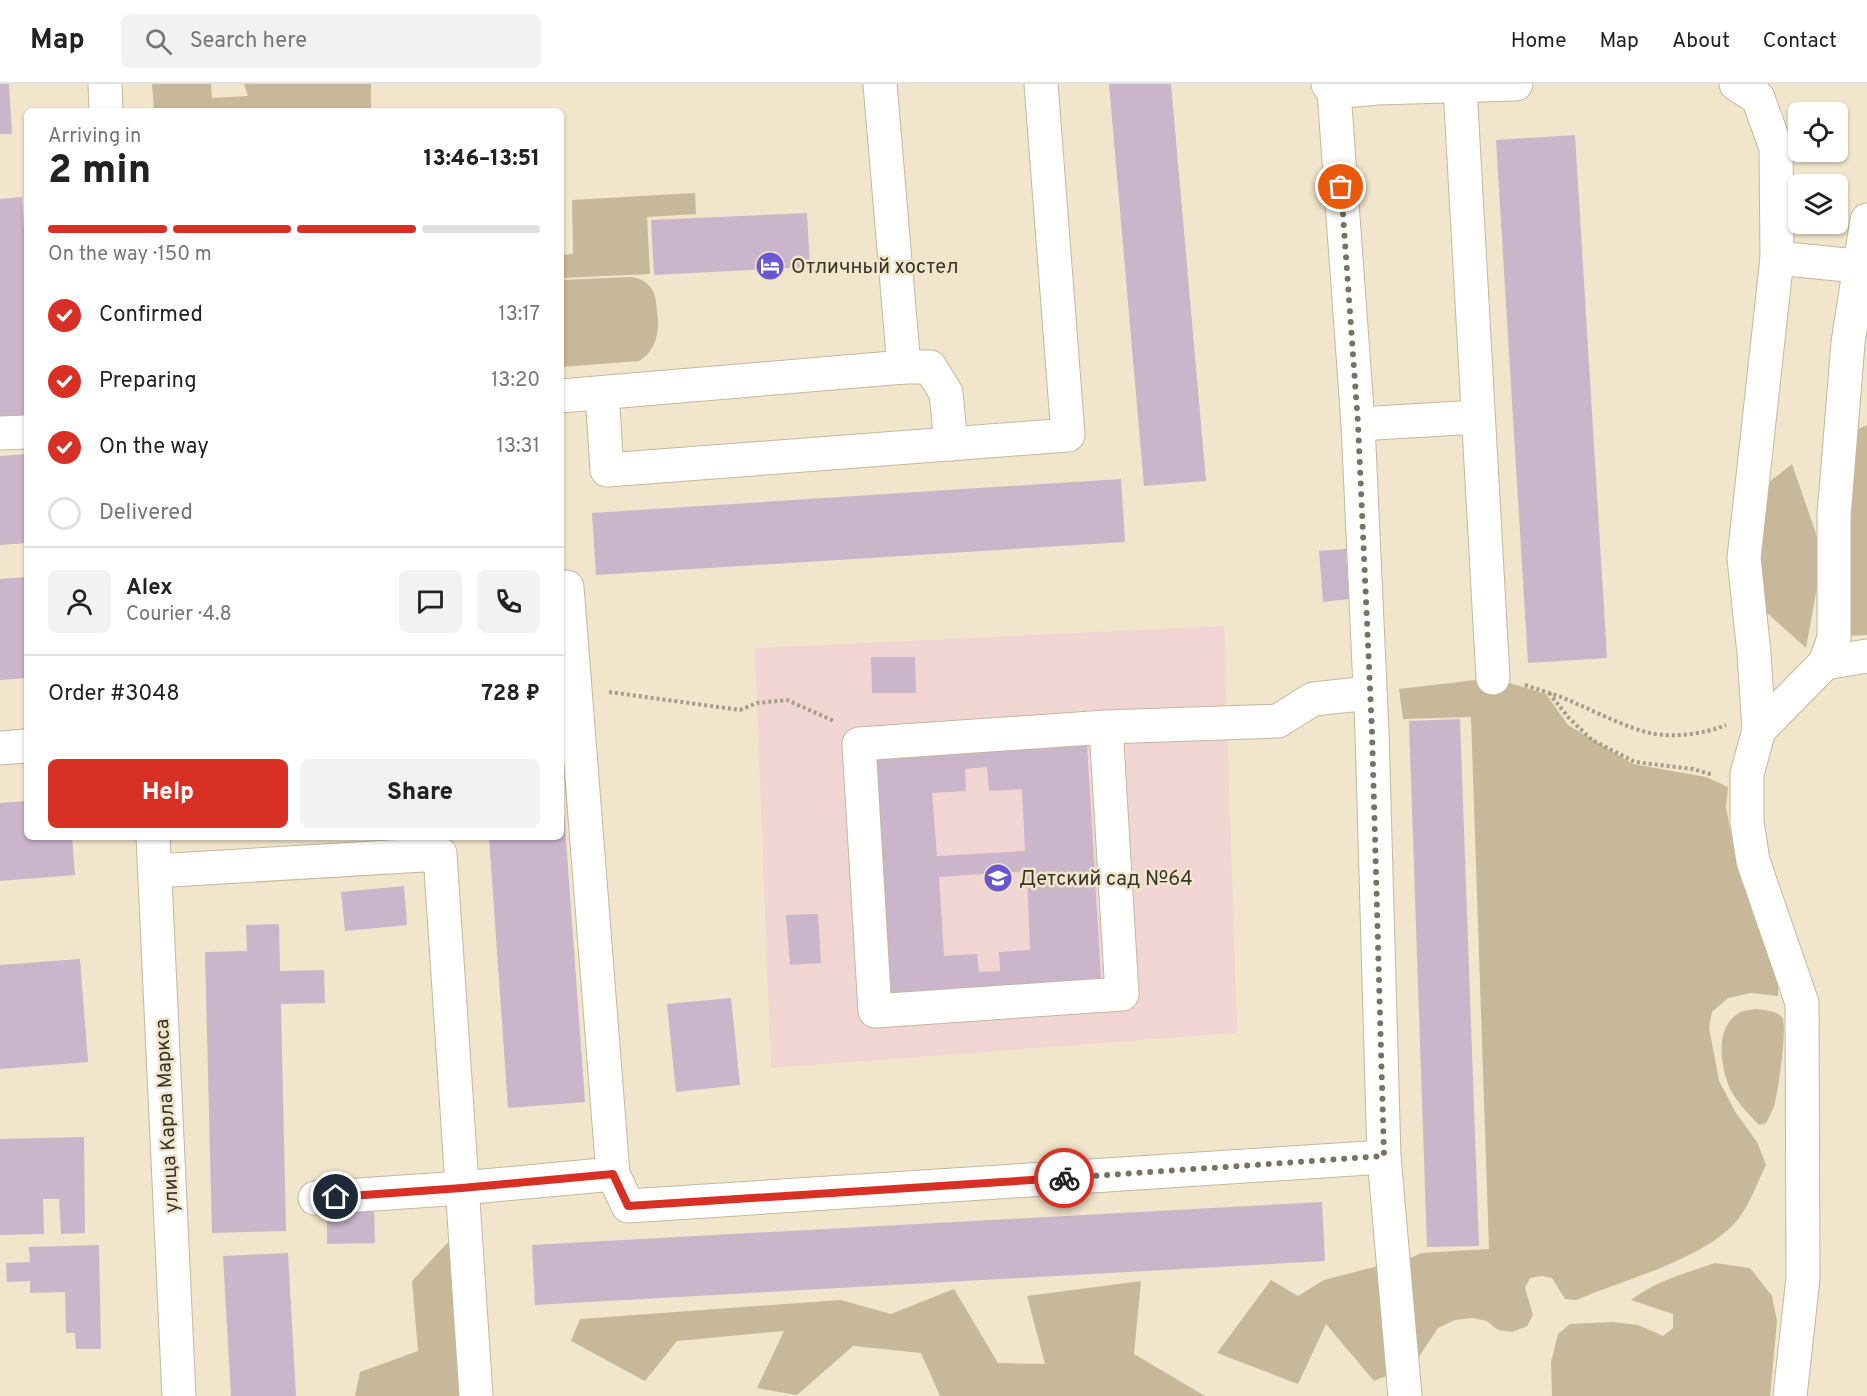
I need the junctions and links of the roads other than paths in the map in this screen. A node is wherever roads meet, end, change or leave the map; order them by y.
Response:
1 (105, 84) edge
2 (880, 84) edge
3 (1041, 84) edge
4 (1516, 84) edge
5 (1460, 87) junction
6 (1331, 88) edge
7 (1753, 89) edge
8 (106, 108) edge
9 (1867, 220) edge
10 (1777, 258) junction
11 (1863, 267) edge
12 (904, 367) junction
13 (602, 393) junction
14 (564, 396) edge
15 (1478, 417) junction
16 (1358, 424) junction
17 (24, 432) edge
18 (0, 434) edge
19 (951, 444) junction
20 (567, 587) dead end
21 (1867, 656) edge
22 (1825, 663) junction
23 (1492, 678) road end
24 (1370, 696) junction
25 (1759, 721) junction
26 (1106, 727) junction
27 (24, 746) edge
28 (0, 748) edge
29 (153, 840) edge
30 (155, 871) junction
31 (1384, 1156) junction
32 (613, 1174) junction
33 (462, 1188) junction
34 (315, 1198) dead end
35 (179, 1396) edge
36 (476, 1396) edge
37 (1405, 1396) edge
38 (1790, 1396) edge

1 - 8 street
2 - 12 street
3 - 19 street
4 - 5 street
5 - 6 street
5 - 15 street
6 - 16 street
7 - 10 street
9 - 11 street
10 - 11 street
10 - 25 street
11 - 22 street
12 - 13 street
12 - 19 street
13 - 14 street
13 - 19 street
15 - 16 street
15 - 23 street
16 - 24 street
17 - 18 street
20 - 32 street
21 - 22 street
22 - 25 street
24 - 26 street
24 - 31 street
25 - 38 street
26 - 26 street
27 - 28 street
29 - 30 street, улица Карла Маркса
30 - 33 street
30 - 35 street, улица Карла Маркса
31 - 32 street
31 - 37 street
32 - 33 street
33 - 34 street
33 - 36 street

